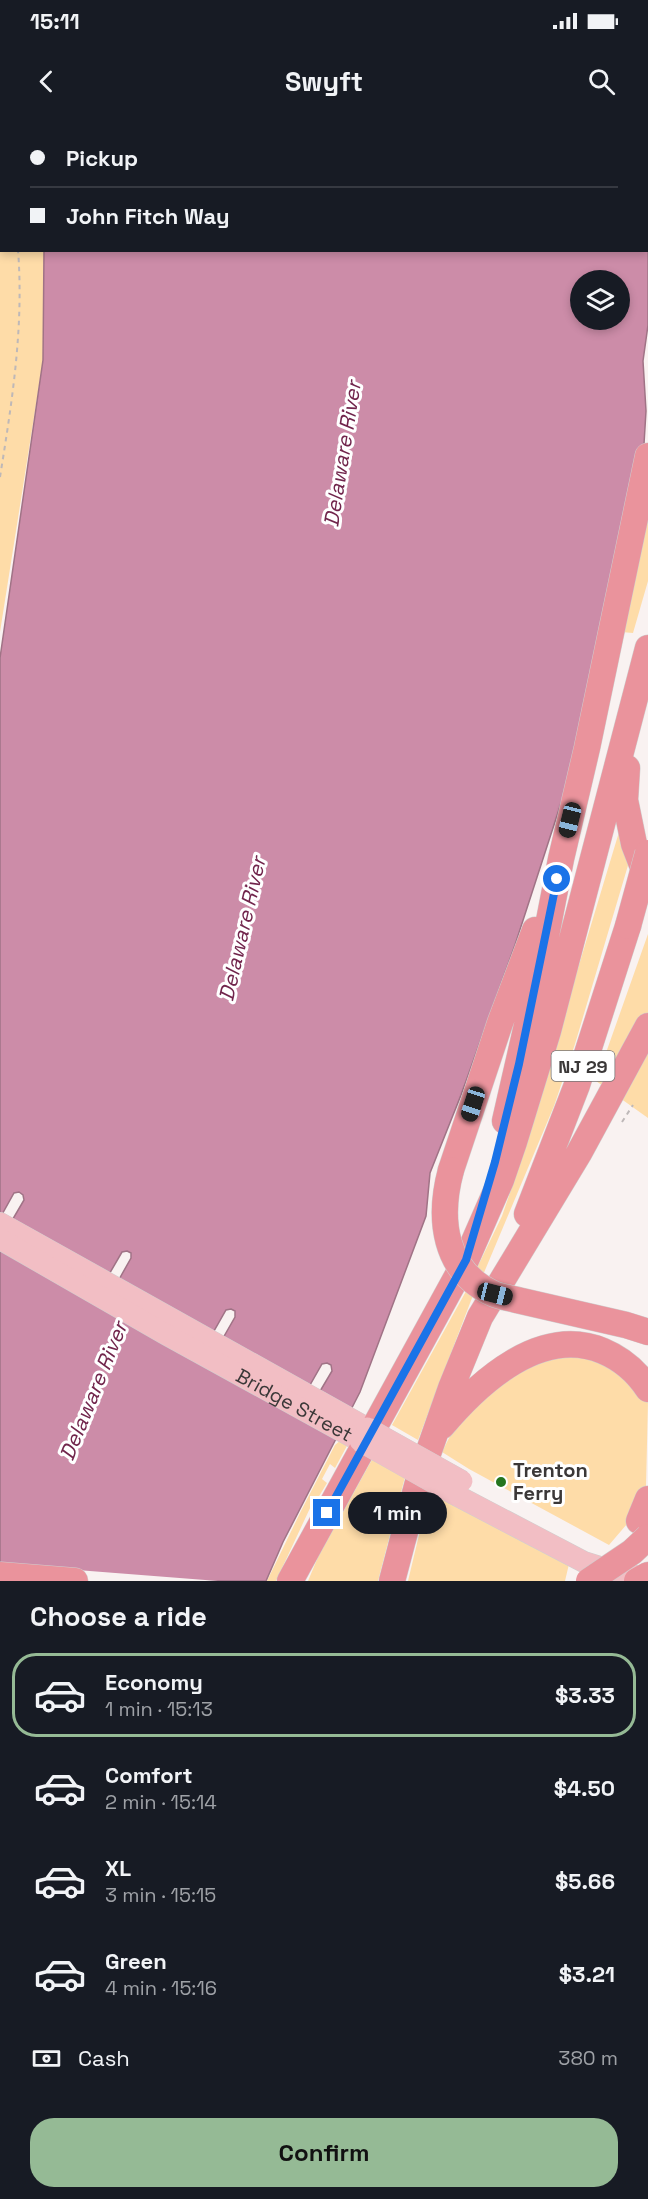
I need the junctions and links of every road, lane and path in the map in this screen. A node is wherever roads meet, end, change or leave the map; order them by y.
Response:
1 (18, 252) edge
2 (648, 456) edge
3 (0, 477) edge
4 (648, 648) edge
5 (630, 714) junction
6 (648, 853) edge
7 (561, 859) junction
8 (648, 880) edge
9 (648, 1026) edge
10 (633, 1105) dead end
11 (622, 1122) dead end
12 (0, 1223) edge
13 (0, 1239) edge
14 (466, 1260) junction
15 (487, 1304) junction
16 (170, 1328) junction
17 (648, 1332) edge
18 (648, 1389) edge
19 (435, 1435) junction
20 (645, 1519) edge
21 (0, 1575) edge
22 (645, 1575) edge
23 (593, 1579) edge
24 (75, 1581) edge
25 (290, 1581) edge
26 (392, 1581) edge

1 - 3 path
2 - 7 highway
4 - 5 highway, NJ 29
5 - 8 highway
5 - 14 highway, NJ 29
6 - 15 highway, NJ 29, bridge
7 - 14 highway
7 - 17 highway, bridge
9 - 15 highway
10 - 11 path
12 - 16 main road
13 - 16 main road
14 - 25 highway, NJ 29
15 - 19 highway, NJ 29
16 - 22 main road, Bridge Street, bridge
18 - 19 highway
19 - 26 highway, NJ 29
20 - 23 highway, bridge
21 - 24 highway

